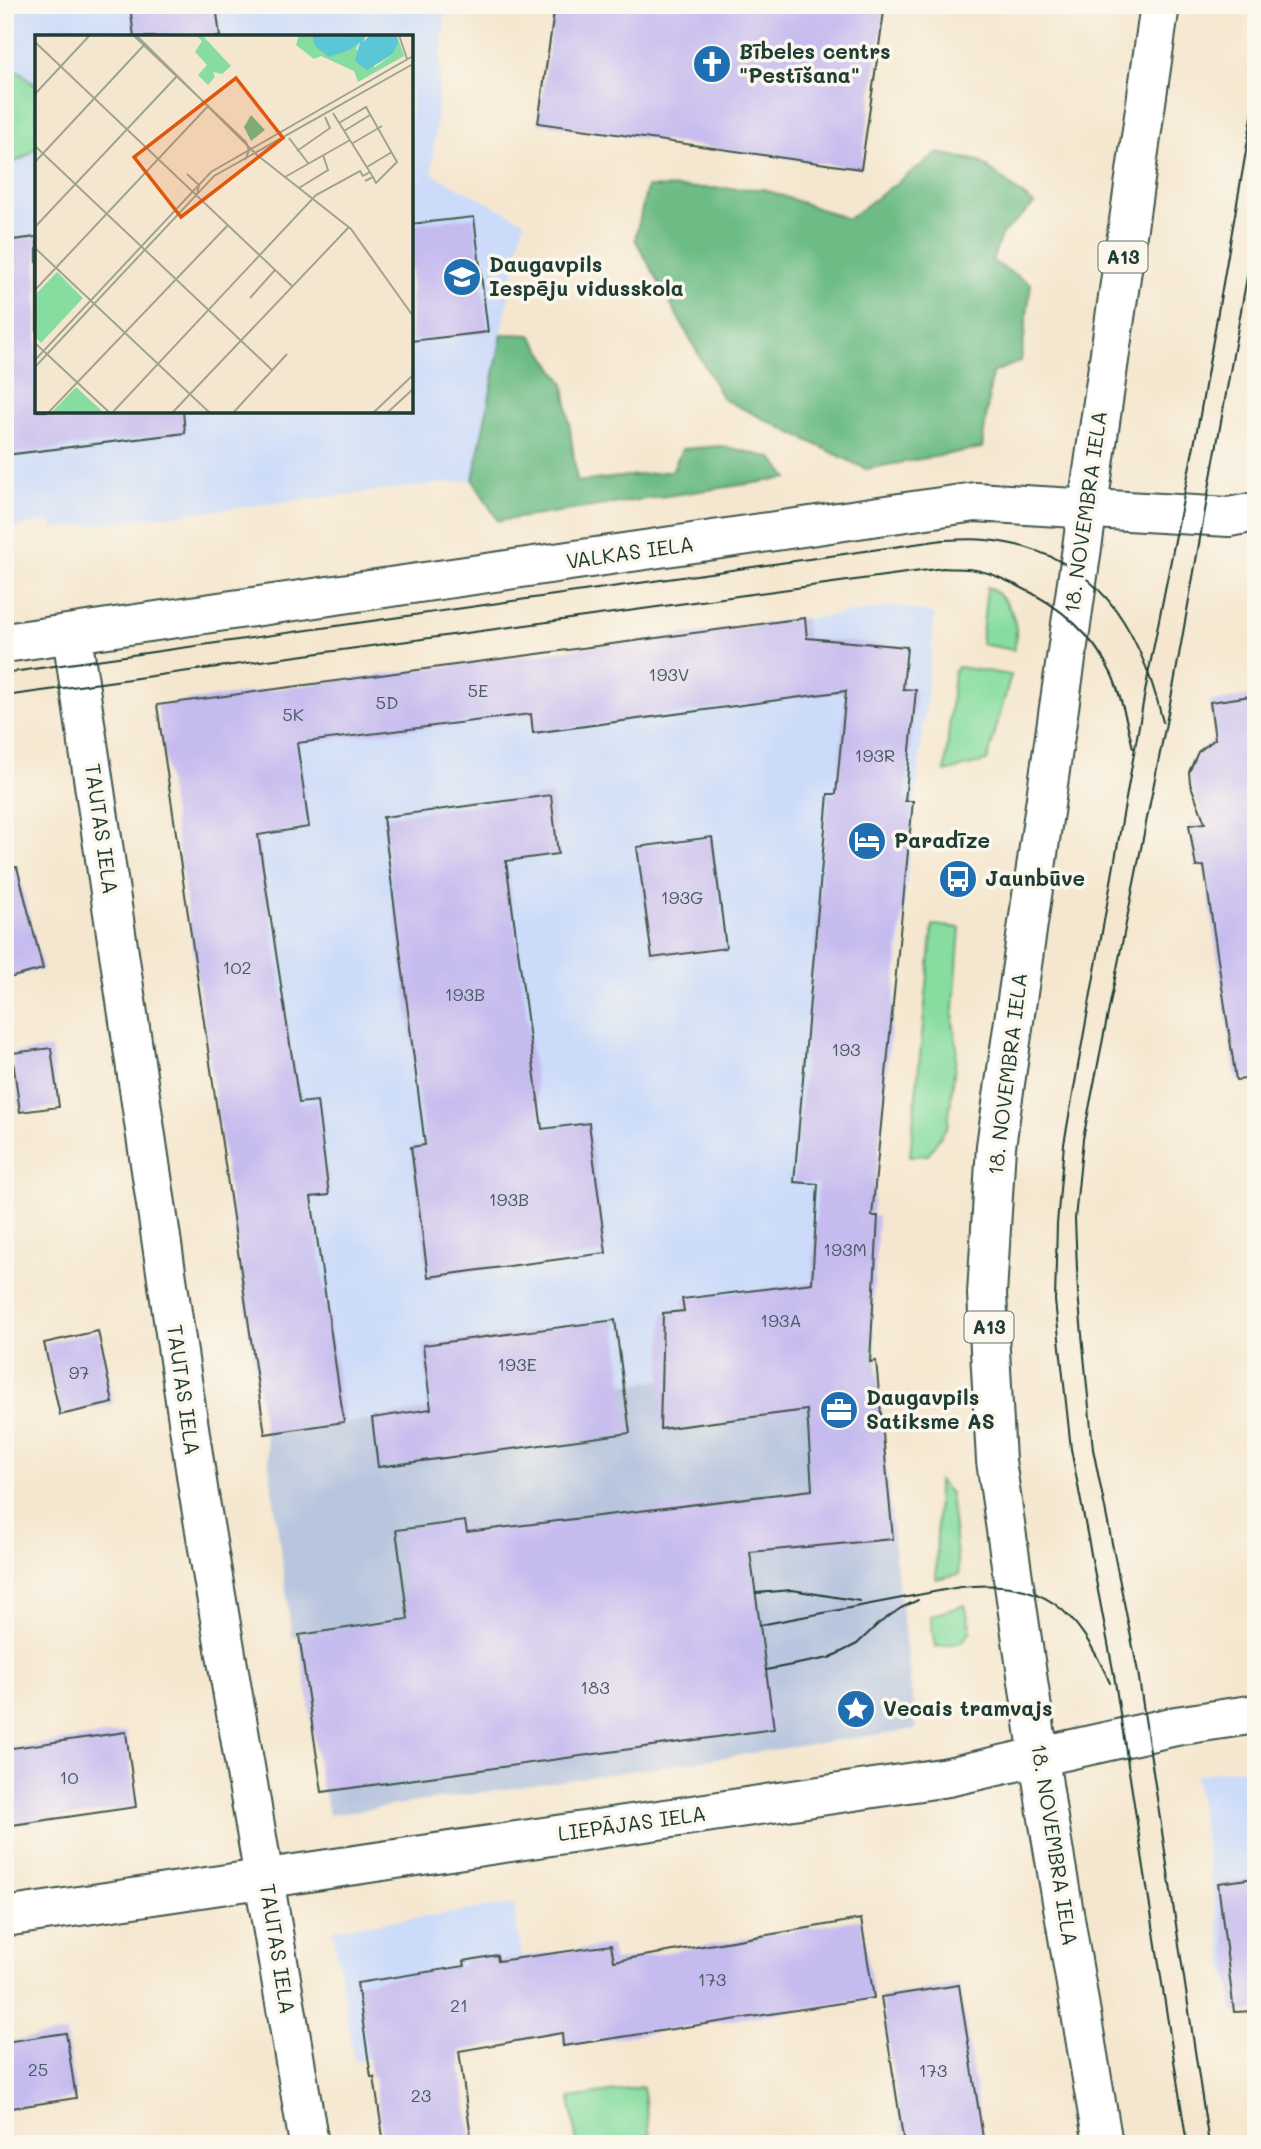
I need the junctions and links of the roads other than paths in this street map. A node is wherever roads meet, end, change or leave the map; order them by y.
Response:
1 (1160, 5) edge
2 (1088, 509) junction
3 (1256, 512) edge
4 (72, 635) junction
5 (5, 643) edge
6 (1256, 1714) edge
7 (1039, 1758) junction
8 (266, 1879) junction
9 (5, 1917) edge
10 (309, 2144) edge
11 (1103, 2144) edge

1 - 2 street, 18. NOVEMBRA IELA / A13
2 - 3 street, VALKAS IELA
2 - 4 street, VALKAS IELA
2 - 7 street, 18. NOVEMBRA IELA / A13
4 - 5 street, VALKAS IELA
4 - 8 street, TAUTAS IELA
6 - 7 street, LIEPĀJAS IELA
7 - 8 street, LIEPĀJAS IELA
7 - 11 street, 18. NOVEMBRA IELA / A13
8 - 9 street, LIEPĀJAS IELA
8 - 10 street, TAUTAS IELA

